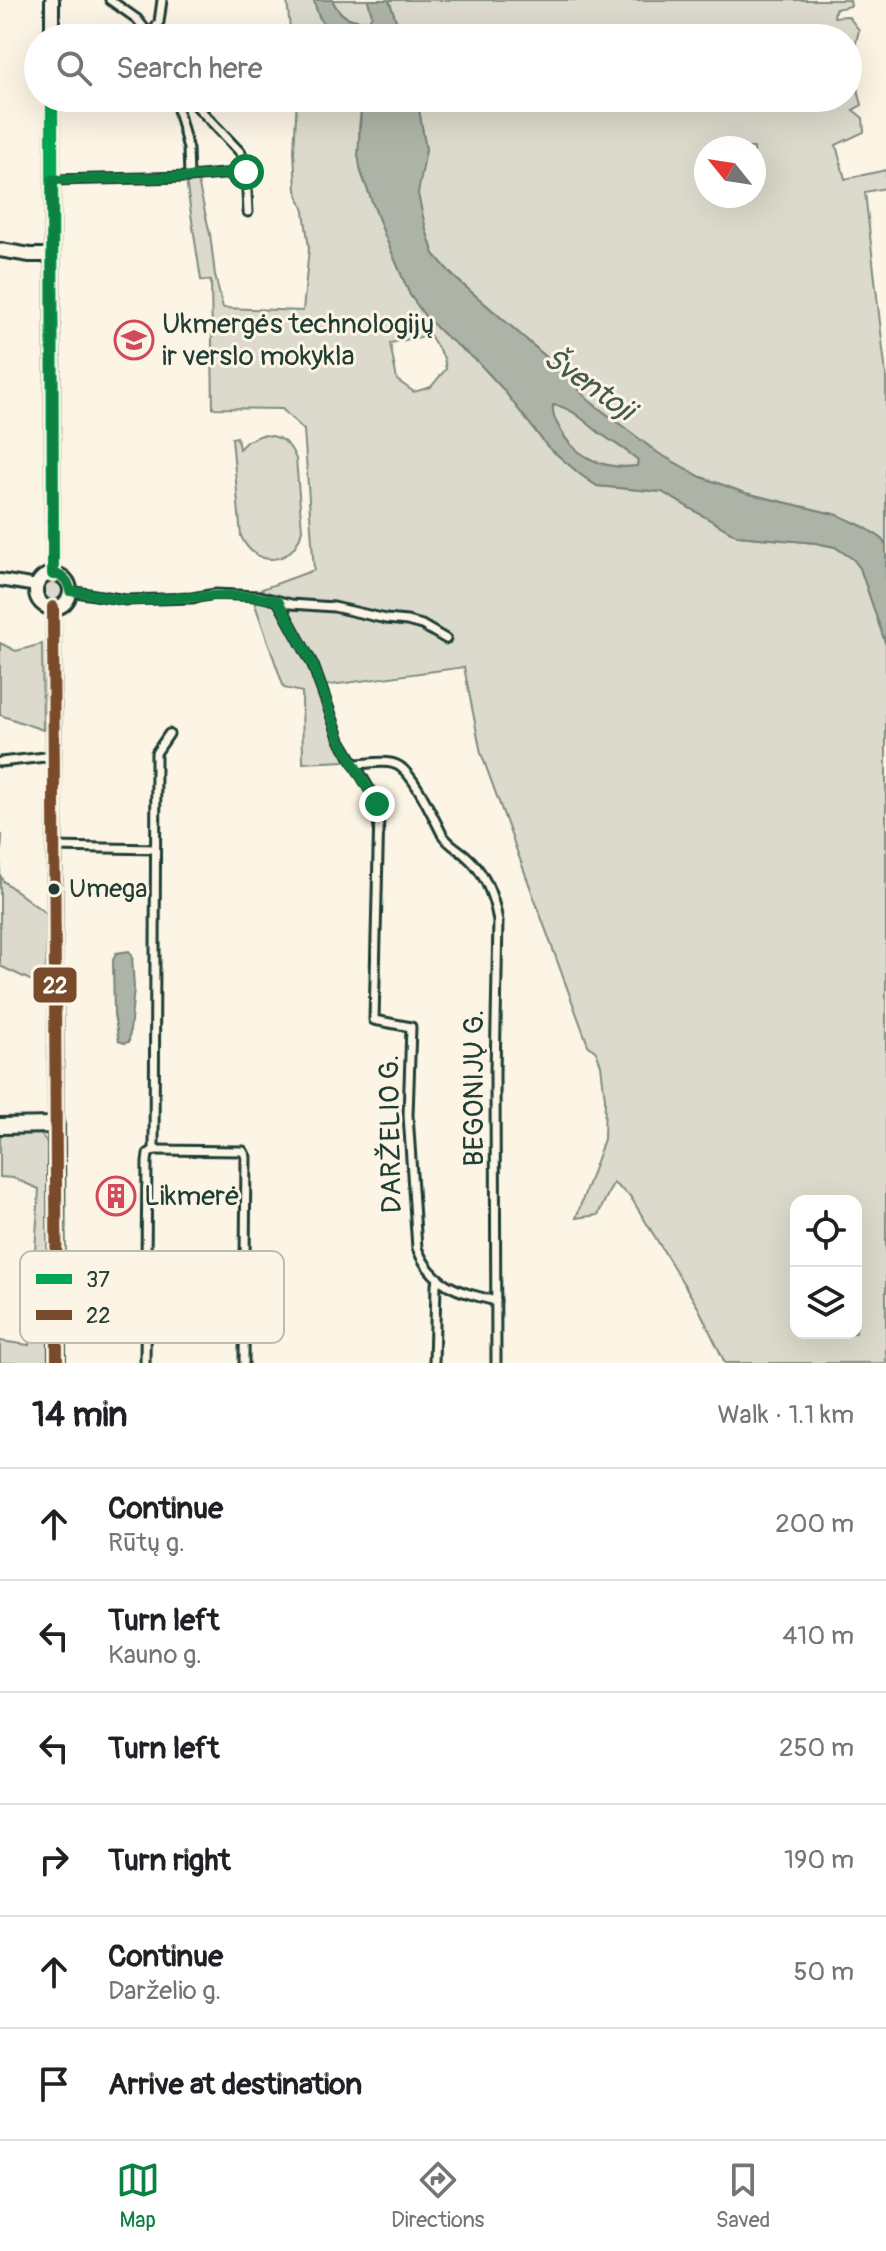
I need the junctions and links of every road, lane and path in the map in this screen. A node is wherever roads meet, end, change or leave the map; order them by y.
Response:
1 (52, 0) edge
2 (110, 0) edge
3 (162, 0) edge
4 (52, 24) edge
5 (141, 24) edge
6 (158, 24) edge
7 (52, 112) edge
8 (178, 112) edge
9 (202, 112) edge
10 (246, 172) junction
11 (189, 177) junction
12 (52, 180) junction
13 (248, 212) dead end
14 (0, 250) edge
15 (52, 255) junction
16 (53, 574) junction
17 (0, 580) edge
18 (37, 586) junction
19 (70, 591) junction
20 (278, 601) junction
21 (53, 607) junction
22 (446, 639) dead end
23 (169, 734) dead end
24 (54, 756) junction
25 (0, 762) edge
26 (355, 764) junction
27 (54, 847) junction
28 (155, 849) junction
29 (56, 1125) junction
30 (0, 1126) edge
31 (154, 1150) junction
32 (57, 1251) edge
33 (146, 1251) edge
34 (245, 1251) edge
35 (438, 1280) junction
36 (496, 1301) junction
37 (57, 1343) edge
38 (145, 1343) edge
39 (244, 1343) edge
40 (57, 1363) edge
41 (145, 1363) edge
42 (244, 1363) edge
43 (434, 1363) edge
44 (496, 1363) edge

1 - 4 main road
2 - 5 street
3 - 6 street
7 - 12 main road
8 - 11 street
9 - 10 street
10 - 11 street
10 - 13 street
11 - 12 street
12 - 15 main road
14 - 15 main road
15 - 16 main road
16 - 18 main road
16 - 19 main road
17 - 18 street
18 - 21 main road
19 - 20 street
19 - 21 main road
20 - 22 street
20 - 26 street
21 - 24 main road
23 - 28 street
24 - 25 street
24 - 27 main road
26 - 35 street, DARŽELIO G.
26 - 36 street, BEGONIJŲ G.
27 - 28 street
27 - 29 main road
28 - 31 street
29 - 30 highway
29 - 32 highway
31 - 33 street
31 - 34 street
35 - 36 street
35 - 43 street
36 - 44 street, BEGONIJŲ G.
37 - 40 highway
38 - 41 street
39 - 42 street

